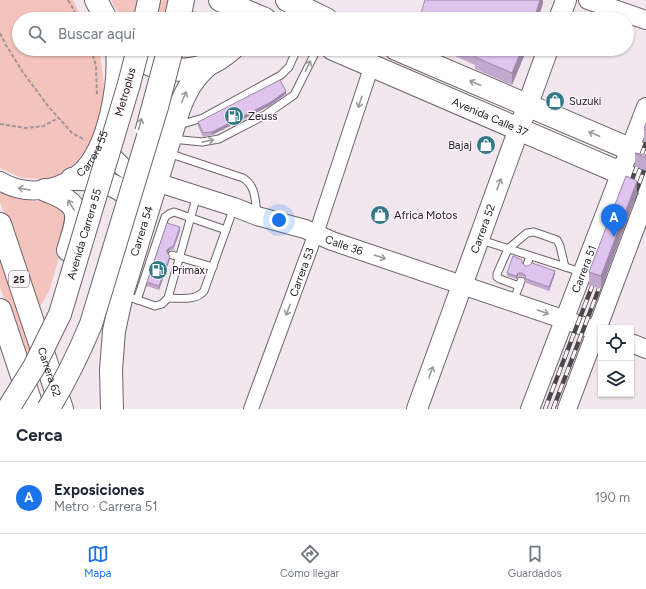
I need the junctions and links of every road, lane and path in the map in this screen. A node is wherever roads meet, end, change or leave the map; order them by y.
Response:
1 (68, 0) edge
2 (96, 0) edge
3 (149, 0) edge
4 (172, 0) edge
5 (183, 0) edge
6 (220, 0) edge
7 (287, 0) edge
8 (566, 0) edge
9 (588, 0) edge
10 (74, 12) edge
11 (102, 12) edge
12 (146, 12) edge
13 (169, 12) edge
14 (180, 12) edge
15 (254, 12) edge
16 (312, 12) edge
17 (562, 12) edge
18 (623, 12) edge
19 (634, 16) edge
20 (646, 20) edge
21 (0, 33) edge
22 (12, 54) edge
23 (13, 56) edge
24 (93, 56) edge
25 (115, 56) edge
26 (135, 56) edge
27 (159, 56) edge
28 (170, 56) edge
29 (222, 56) edge
30 (223, 56) edge
31 (294, 56) edge
32 (313, 56) edge
33 (351, 56) edge
34 (412, 56) edge
35 (545, 56) edge
36 (142, 58) edge
37 (372, 65) junction
38 (96, 102) dead end
39 (527, 105) junction
40 (646, 107) edge
41 (58, 117) junction
42 (0, 124) edge
43 (518, 130) junction
44 (138, 134) dead end
45 (170, 139) junction
46 (96, 140) junction
47 (120, 149) dead end
48 (638, 153) edge
49 (129, 165) dead end
50 (621, 173) junction
51 (72, 179) junction
52 (0, 181) edge
53 (157, 182) junction
54 (646, 184) edge
55 (45, 190) junction
56 (107, 193) dead end
57 (197, 195) junction
58 (646, 199) edge
59 (118, 202) dead end
60 (234, 207) junction
61 (258, 216) junction
62 (146, 217) junction
63 (191, 218) junction
64 (0, 224) edge
65 (226, 230) junction
66 (316, 234) junction
67 (478, 240) junction
68 (148, 247) junction
69 (508, 249) junction
70 (172, 255) dead end
71 (530, 256) junction
72 (180, 258) junction
73 (527, 265) edge
74 (213, 267) junction
75 (565, 267) junction
76 (583, 273) junction
77 (462, 285) junction
78 (518, 290) junction
79 (129, 297) junction
80 (168, 298) junction
81 (0, 310) edge
82 (565, 320) junction
83 (601, 325) edge
84 (598, 332) edge
85 (38, 334) junction
86 (598, 334) edge
87 (634, 344) edge
88 (646, 348) edge
89 (52, 353) dead end
90 (59, 369) dead end
91 (43, 371) dead end
92 (49, 387) dead end
93 (32, 404) edge
94 (62, 409) edge
95 (113, 409) edge
96 (250, 409) edge
97 (418, 409) edge
98 (530, 409) edge
99 (567, 409) edge

1 - 10 path
2 - 11 main road
3 - 12 main road
4 - 13 lane
5 - 14 main road
6 - 15 main road
7 - 16 main road
8 - 17 main road
9 - 18 street
19 - 20 street
21 - 22 path
23 - 41 path
24 - 38 path
25 - 46 street, Carrera 55
26 - 29 main road
44 -> 27 lane, bridge
28 - 93 main road, bridge
45 -> 30 main road, Carrera 54
31 - 45 lane
45 -> 32 lane
33 - 37 main road, Avenida Calle 37
39 -> 34 main road
35 - 39 main road, Carrera 52
36 - 93 main road, Avenida Carrera 55, bridge
37 - 43 main road, Avenida Calle 37
37 -> 66 street, Carrera 53
39 - 43 main road, Carrera 52
48 -> 39 main road
40 - 48 street, Carrera 51
41 - 42 path
41 - 46 path
43 - 50 main road, Avenida Calle 37
67 -> 43 main road, Carrera 52
45 - 53 main road, Carrera 54
45 - 61 lane
46 - 51 street, Carrera 55
46 - 53 street, Calle 36
47 - 56 lane
48 - 50 street, Carrera 51
49 - 59 lane
50 - 54 main road, Avenida Calle 37
50 - 76 street, Carrera 51
51 - 55 street, Carrera 55
51 - 62 main road
55 -> 52 street, Carrera 55
53 - 57 street, Calle 36
53 - 62 main road, Carrera 54
85 -> 55 main road
57 - 60 street, Calle 36
57 - 63 lane
58 - 83 street
60 - 61 street, Calle 36
60 - 65 lane
61 - 66 street, Calle 36
62 - 68 main road, Carrera 54
63 - 65 lane
63 - 68 lane
63 - 72 lane
64 - 85 main road, 25
65 - 74 lane
66 -> 77 street, Calle 36
66 -> 96 street, Carrera 53
67 - 69 lane
67 - 77 main road, Carrera 52
68 - 79 main road, Carrera 54
69 - 71 lane
69 - 75 lane
69 - 78 lane
70 - 72 lane
71 - 73 lane
71 - 75 lane
72 - 74 lane
72 - 80 lane
74 - 80 lane
75 - 76 lane
76 - 82 street, Carrera 51
77 - 78 street, Calle 36
97 -> 77 main road, Carrera 52
78 -> 82 street, Calle 36
79 - 80 lane
79 - 95 main road, Carrera 54
81 - 93 main road
82 - 84 street, Calle 36
82 - 98 street, Carrera 51
85 - 94 main road, Carrera 62 / 25
86 - 99 street
87 - 88 street
89 - 91 lane
90 - 92 lane

